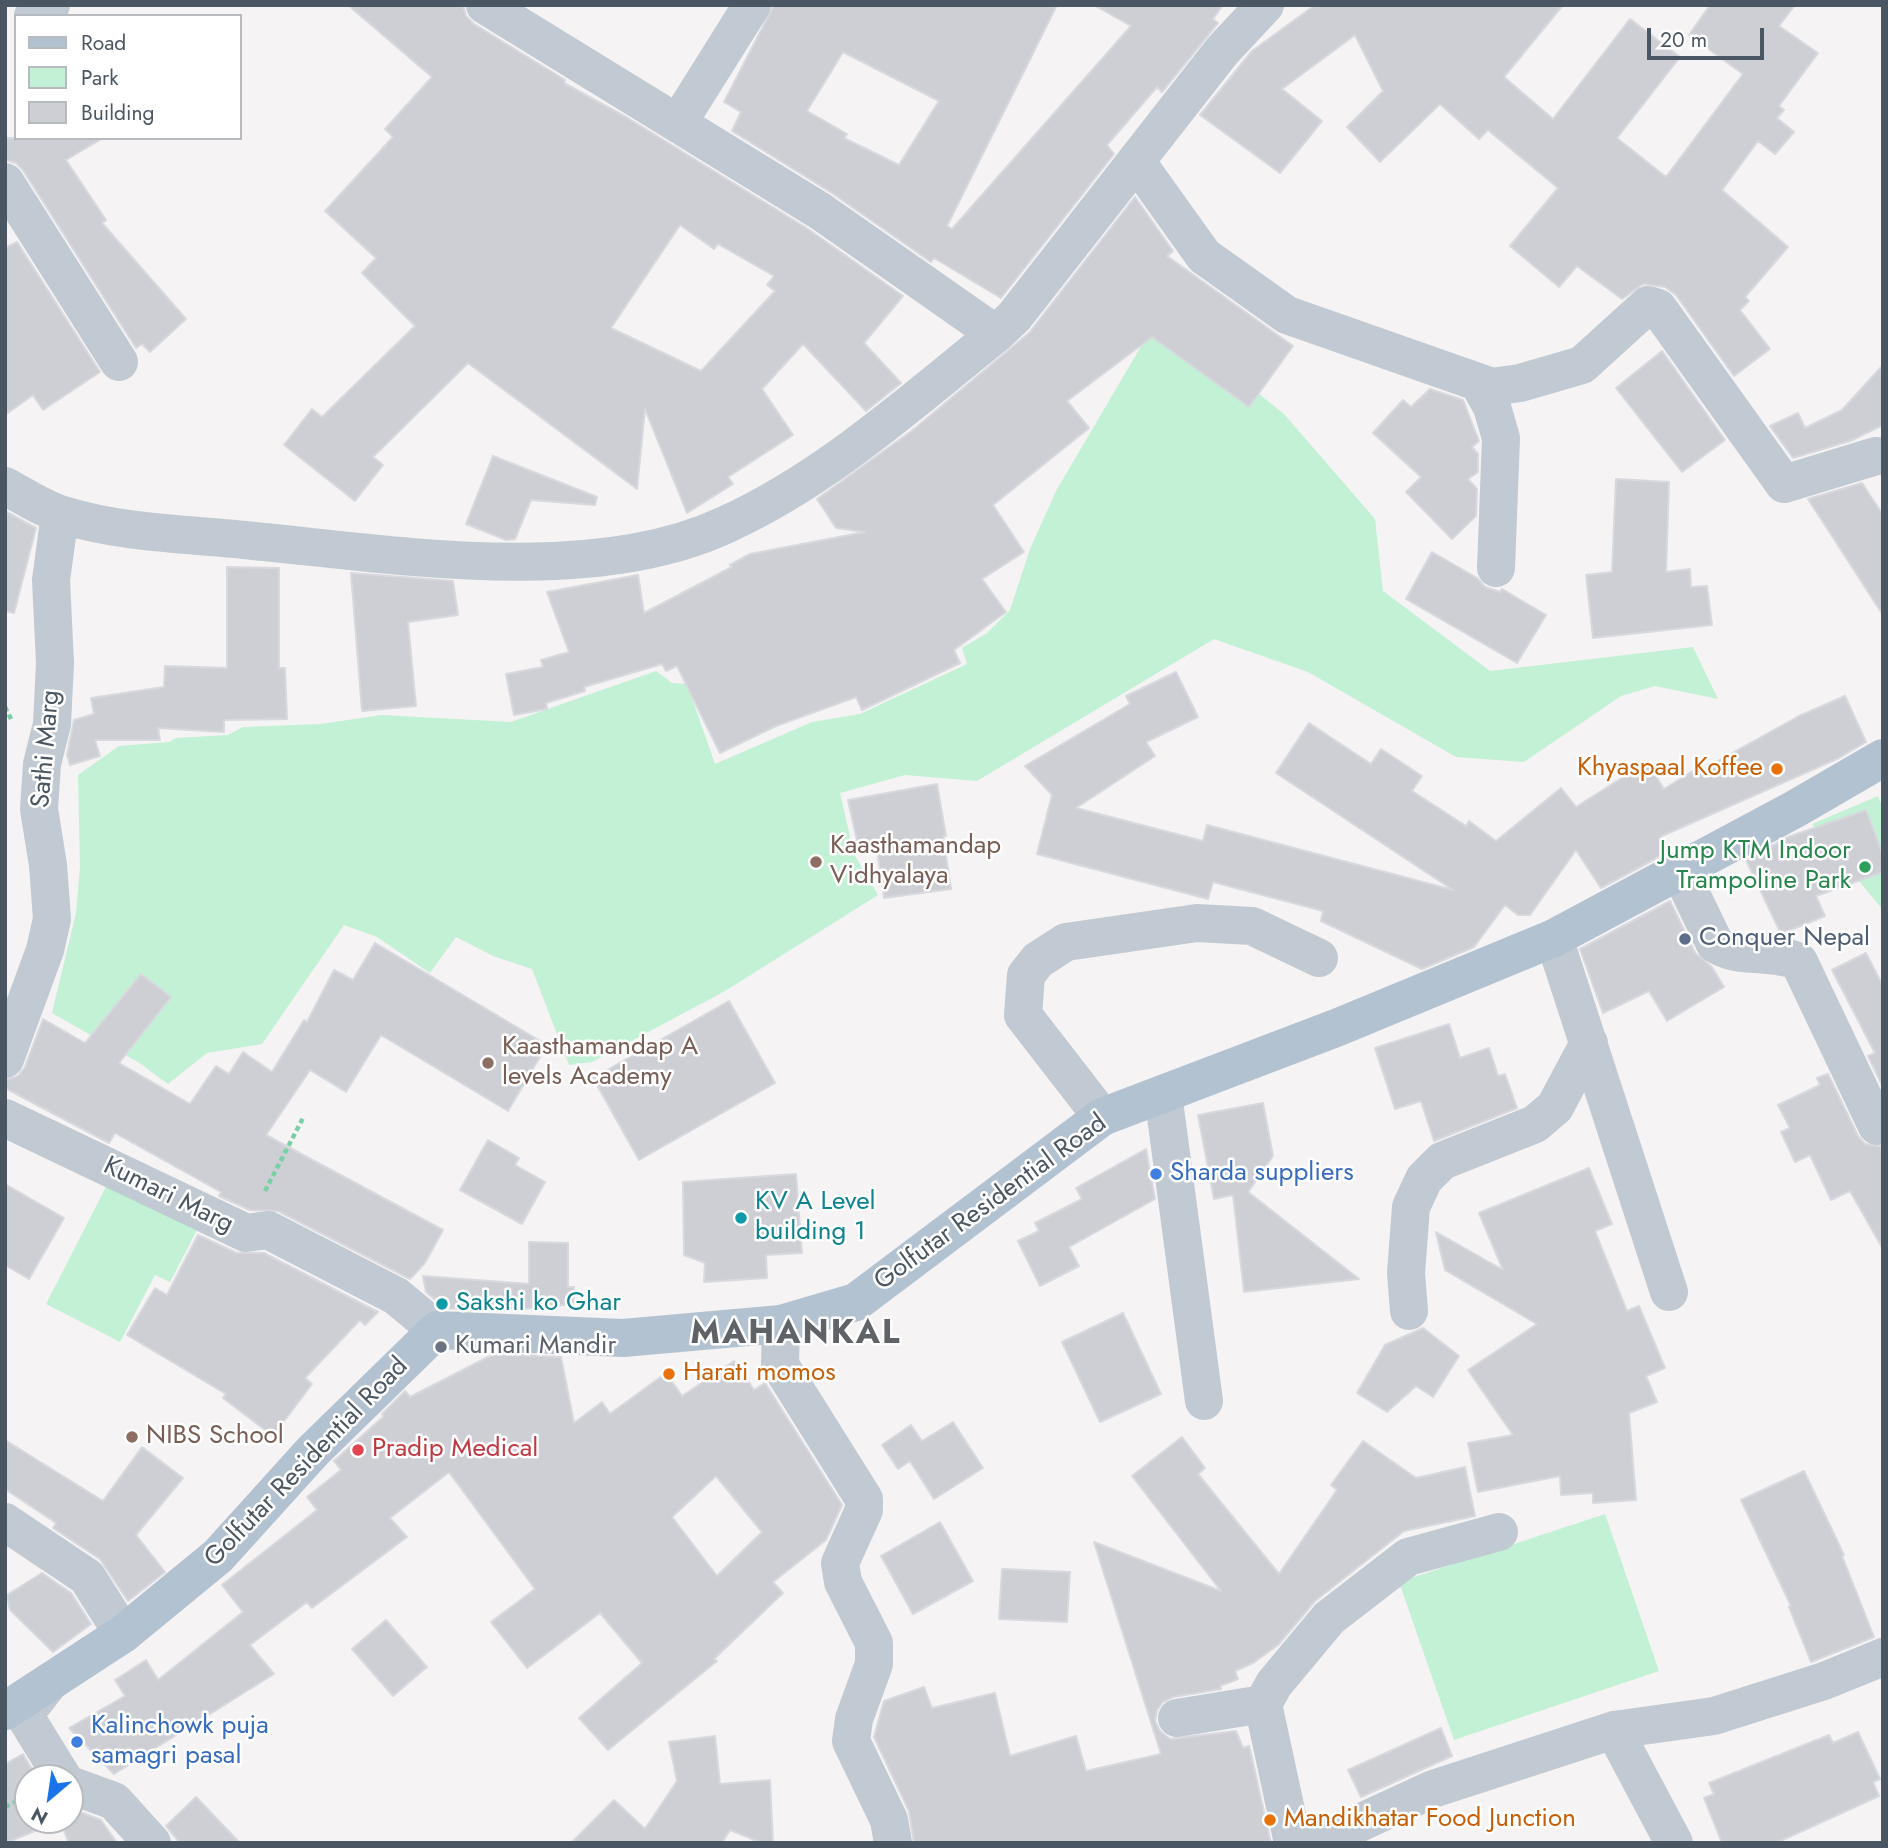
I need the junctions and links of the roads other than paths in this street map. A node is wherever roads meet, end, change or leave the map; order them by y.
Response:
1 (485, 5) edge
2 (752, 5) edge
3 (1265, 5) edge
4 (678, 123) junction
5 (1136, 162) junction
6 (5, 182) edge
7 (996, 334) junction
8 (119, 362) dead end
9 (1478, 382) junction
10 (1876, 456) dead end
11 (5, 486) edge
12 (60, 514) junction
13 (1496, 568) dead end
14 (1883, 758) edge
15 (1680, 871) junction
16 (1554, 938) junction
17 (1319, 958) dead end
18 (1588, 1043) junction
19 (5, 1059) edge
20 (1163, 1094) junction
21 (1102, 1117) junction
22 (5, 1118) edge
23 (1877, 1126) dead end
24 (1669, 1292) dead end
25 (1409, 1311) dead end
26 (781, 1324) junction
27 (438, 1330) junction
28 (1204, 1401) dead end
29 (5, 1522) edge
30 (1499, 1532) dead end
31 (123, 1634) junction
32 (1883, 1657) edge
33 (49, 1683) junction
34 (1263, 1704) junction
35 (5, 1711) edge
36 (1177, 1718) dead end
37 (1614, 1730) junction
38 (54, 1764) edge
39 (84, 1790) edge
40 (152, 1843) edge
41 (893, 1843) edge
42 (1293, 1843) edge
43 (1316, 1843) edge
44 (1674, 1843) edge

1 - 4 street
2 - 4 street
3 - 5 street
4 - 7 street
5 - 7 street
5 - 9 street
6 - 8 street
7 - 12 street
9 - 10 street
9 - 13 street
11 - 12 street
12 - 19 street, Sathi Marg
14 - 15 main road, Golfutar Residential Road
15 - 16 main road, Golfutar Residential Road
15 - 23 street
16 - 18 street
16 - 20 main road, Golfutar Residential Road
17 - 21 street
18 - 24 street
18 - 25 street
20 - 21 main road, Golfutar Residential Road
20 - 28 street
21 - 26 main road, Golfutar Residential Road
22 - 27 street, Kumari Marg
26 - 27 main road, Golfutar Residential Road
26 - 41 street
27 - 31 main road, Golfutar Residential Road
29 - 31 street
30 - 34 street
31 - 33 main road, Golfutar Residential Road
32 - 37 street
33 - 35 main road, Golfutar Residential Road
33 - 38 street
34 - 36 street
34 - 42 street
37 - 43 street
37 - 44 street
39 - 40 street

